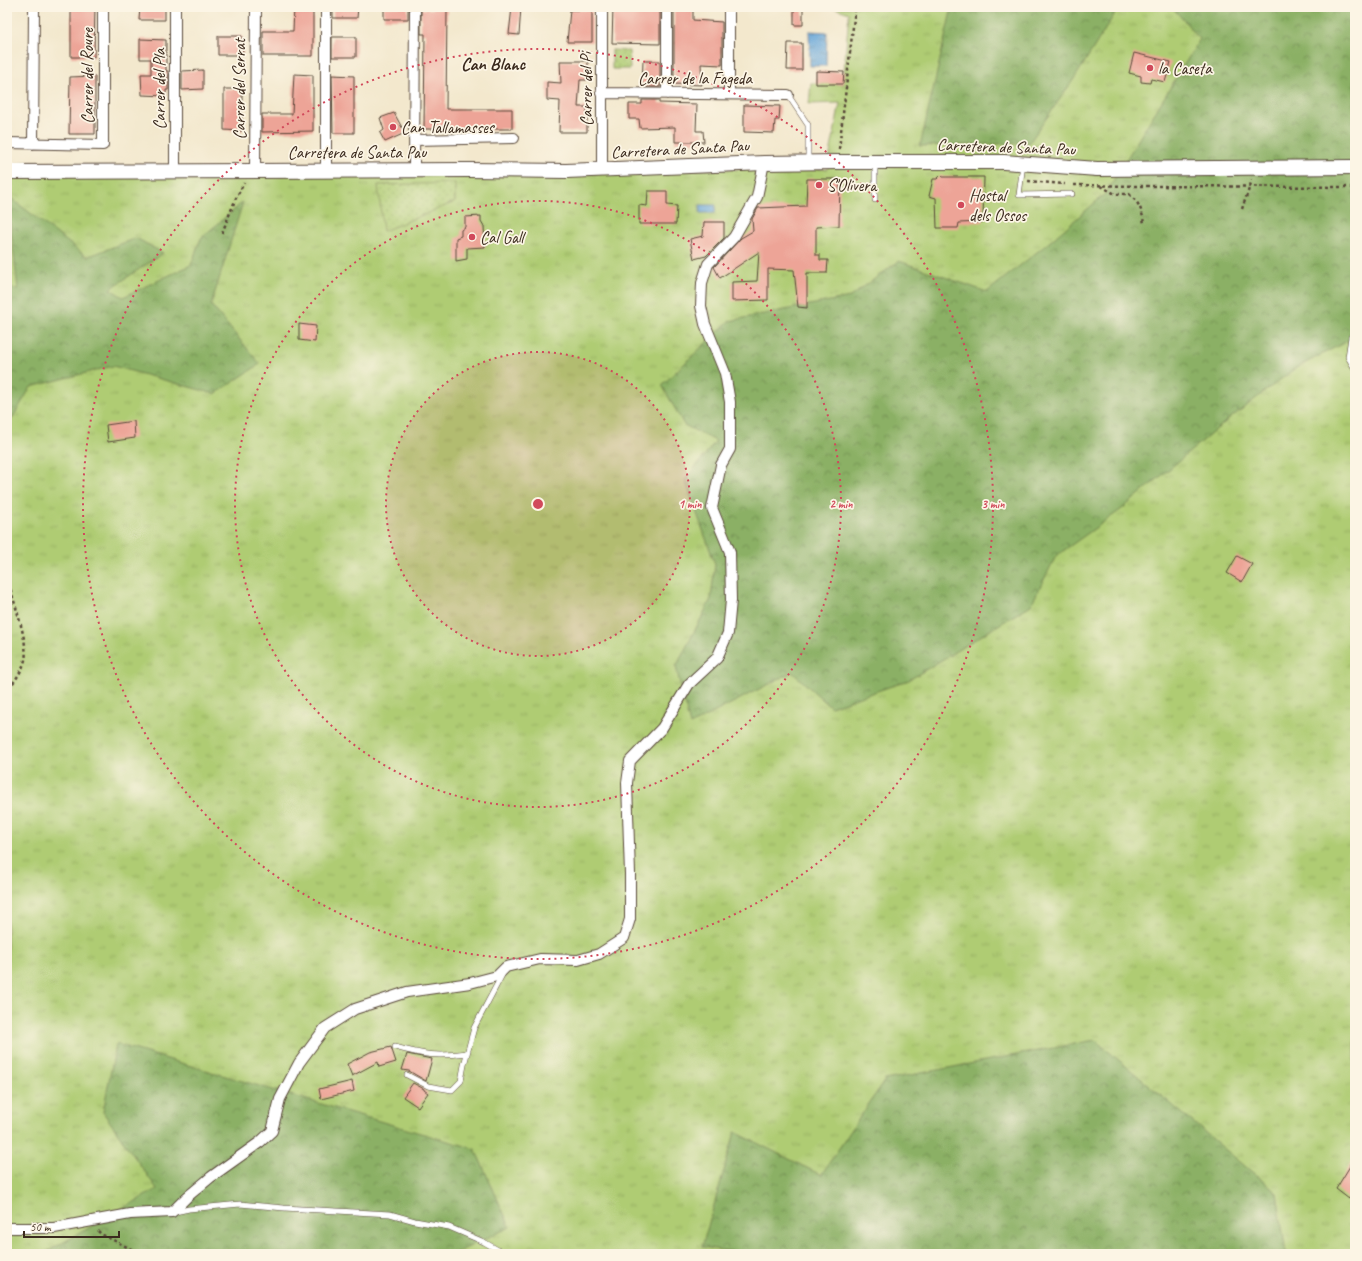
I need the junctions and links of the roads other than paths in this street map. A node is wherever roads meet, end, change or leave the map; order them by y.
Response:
1 (34, 7) edge
2 (103, 7) edge
3 (175, 7) edge
4 (256, 7) edge
5 (326, 7) edge
6 (416, 7) edge
7 (602, 7) edge
8 (667, 7) edge
9 (730, 7) edge
10 (601, 93) junction
11 (666, 94) junction
12 (729, 94) junction
13 (788, 95) joint
14 (514, 138) dead end
15 (414, 140) junction
16 (7, 143) edge
17 (33, 144) junction
18 (875, 162) junction
19 (764, 163) junction
20 (808, 163) junction
21 (1023, 163) junction
22 (1355, 167) edge
23 (326, 170) junction
24 (414, 170) junction
25 (602, 170) junction
26 (175, 171) junction
27 (255, 171) junction
28 (7, 172) edge
29 (1072, 194) dead end
30 (875, 200) dead end
31 (1355, 331) edge
32 (1355, 369) edge
33 (506, 967) junction
34 (396, 1047) dead end
35 (467, 1053) junction
36 (407, 1075) dead end
37 (183, 1206) junction
38 (7, 1228) edge
39 (505, 1254) edge

1 - 17 street
2 - 17 street, Carrer del Roure
3 - 26 street, Carrer del Pla
4 - 27 street, Carrer del Serrat
5 - 23 street
6 - 15 street
7 - 10 street, Carrer del Pi
8 - 11 street
9 - 12 street
10 - 11 street, Carrer de la Fageda
10 - 25 street, Carrer del Pi
11 - 12 street, Carrer de la Fageda
12 - 13 street, Carrer de la Fageda
13 - 20 lane
14 - 15 street
15 - 24 street
16 - 17 street
18 - 20 main road, Carretera de Santa Pau
18 - 21 main road, Carretera de Santa Pau
18 - 30 lane
19 - 20 main road, Carretera de Santa Pau
19 - 25 main road, Carretera de Santa Pau
19 - 33 street
21 - 22 main road, Carretera de Santa Pau
21 - 29 lane
23 - 24 main road, Carretera de Santa Pau
23 - 27 main road, Carretera de Santa Pau
24 - 25 main road, Carretera de Santa Pau
26 - 27 main road, Carretera de Santa Pau
26 - 28 main road, Carretera de Santa Pau
31 - 32 lane
33 - 35 lane
33 - 37 street
34 - 35 lane
35 - 36 lane
37 - 38 street
37 - 39 lane

